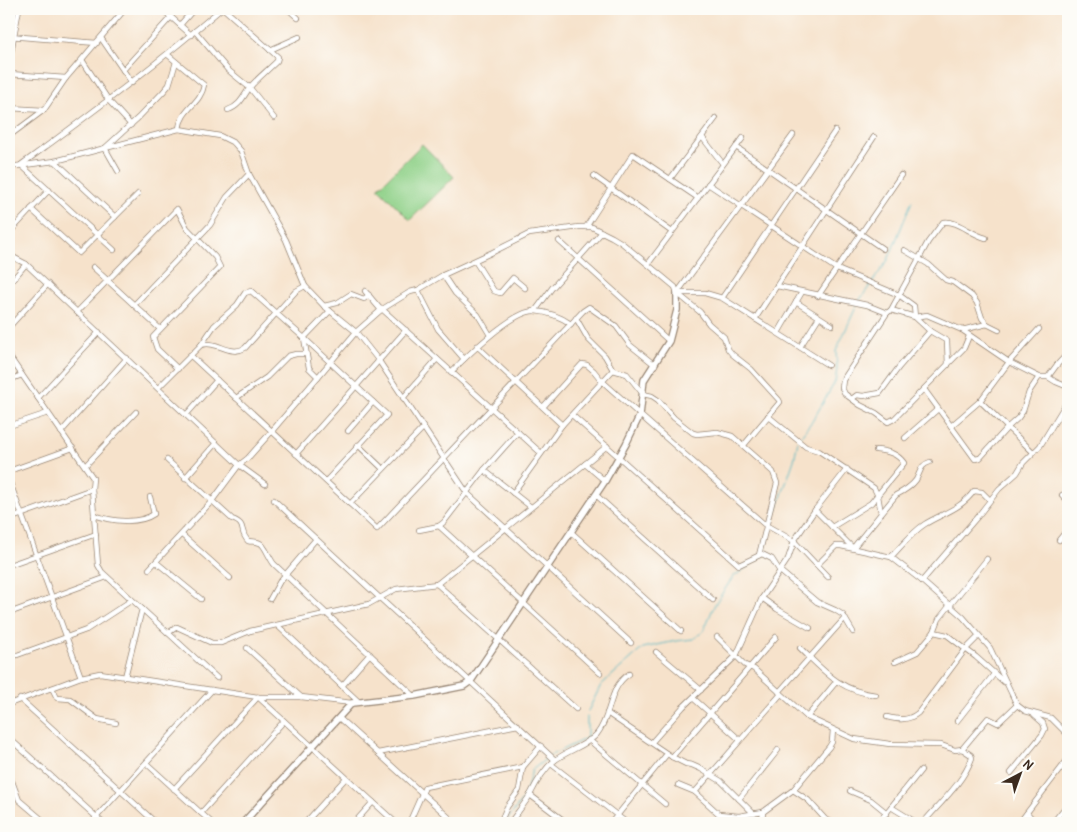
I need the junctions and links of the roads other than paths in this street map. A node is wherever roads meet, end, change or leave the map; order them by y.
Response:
1 (18, 9) edge
2 (125, 9) edge
3 (162, 9) edge
4 (194, 9) edge
5 (223, 9) edge
6 (288, 9) edge
7 (171, 17) junction
8 (298, 18) dead end
9 (180, 25) junction
10 (193, 33) junction
11 (11, 36) edge
12 (299, 37) dead end
13 (101, 38) junction
14 (97, 43) junction
15 (270, 50) junction
16 (168, 55) junction
17 (82, 60) junction
18 (176, 62) junction
19 (9, 64) edge
20 (124, 70) junction
21 (9, 74) edge
22 (66, 78) junction
23 (132, 83) junction
24 (250, 88) junction
25 (109, 101) junction
26 (9, 108) edge
27 (44, 110) junction
28 (228, 110) dead end
29 (274, 118) dead end
30 (716, 118) dead end
31 (131, 125) junction
32 (179, 129) junction
33 (835, 131) dead end
34 (793, 135) dead end
35 (9, 136) edge
36 (702, 137) junction
37 (874, 137) dead end
38 (743, 138) dead end
39 (104, 148) junction
40 (736, 148) junction
41 (56, 161) junction
42 (723, 164) junction
43 (21, 165) junction
44 (9, 167) edge
45 (768, 170) junction
46 (118, 171) dead end
47 (249, 174) junction
48 (901, 175) dead end
49 (594, 176) dead end
50 (670, 179) junction
51 (708, 184) junction
52 (611, 188) junction
53 (796, 189) junction
54 (49, 190) junction
55 (138, 194) dead end
56 (698, 198) junction
57 (741, 206) junction
58 (31, 210) junction
59 (826, 210) junction
60 (115, 217) junction
61 (772, 226) junction
62 (586, 227) junction
63 (10, 230) edge
64 (602, 232) junction
65 (672, 232) junction
66 (98, 234) junction
67 (861, 234) junction
68 (197, 237) junction
69 (986, 238) dead end
70 (559, 241) dead end
71 (803, 247) junction
72 (114, 250) dead end
73 (883, 250) dead end
74 (904, 250) dead end
75 (9, 255) edge
76 (578, 259) junction
77 (919, 259) junction
78 (475, 260) junction
79 (26, 264) junction
80 (648, 264) junction
81 (93, 267) dead end
82 (836, 269) junction
83 (443, 275) junction
84 (108, 280) junction
85 (9, 284) edge
86 (48, 284) junction
87 (305, 286) junction
88 (777, 286) junction
89 (525, 288) dead end
90 (365, 290) dead end
91 (418, 290) junction
92 (802, 292) junction
93 (677, 293) junction
94 (369, 295) junction
95 (899, 295) junction
96 (818, 296) junction
97 (722, 298) junction
98 (796, 302) junction
99 (134, 305) junction
100 (324, 306) junction
101 (382, 310) junction
102 (891, 310) junction
103 (330, 311) junction
104 (535, 311) junction
105 (77, 312) junction
106 (887, 313) junction
107 (276, 314) junction
108 (915, 316) junction
109 (818, 317) junction
110 (576, 318) junction
111 (755, 319) junction
112 (571, 324) junction
113 (988, 324) junction
114 (832, 325) dead end
115 (9, 327) edge
116 (1039, 329) dead end
117 (160, 330) junction
118 (406, 330) junction
119 (962, 330) junction
120 (998, 330) dead end
121 (930, 331) junction
122 (99, 332) junction
123 (356, 332) junction
124 (778, 333) junction
125 (490, 335) junction
126 (969, 336) junction
127 (304, 338) junction
128 (669, 341) junction
129 (201, 345) junction
130 (477, 346) junction
131 (800, 347) junction
132 (1068, 353) edge
133 (305, 354) junction
134 (190, 355) junction
135 (9, 356) edge
136 (127, 358) junction
137 (437, 359) junction
138 (464, 359) junction
139 (379, 361) junction
140 (1009, 362) junction
141 (330, 363) junction
142 (656, 365) junction
143 (828, 365) dead end
144 (948, 365) junction
145 (178, 368) junction
146 (613, 370) junction
147 (451, 372) junction
148 (22, 375) junction
149 (1039, 377) junction
150 (1048, 377) junction
151 (318, 378) junction
152 (9, 380) edge
153 (217, 380) junction
154 (515, 381) junction
155 (602, 381) junction
156 (356, 387) junction
157 (1068, 387) edge
158 (158, 388) junction
159 (924, 389) junction
160 (642, 394) junction
161 (38, 398) junction
162 (236, 398) junction
163 (403, 398) junction
164 (853, 398) junction
165 (1068, 400) edge
166 (980, 401) junction
167 (373, 402) junction
168 (543, 407) junction
169 (491, 408) junction
170 (938, 408) junction
171 (136, 412) dead end
172 (48, 413) junction
173 (186, 414) junction
174 (572, 415) junction
175 (640, 416) junction
176 (768, 416) junction
177 (562, 425) junction
178 (9, 426) edge
179 (951, 426) junction
180 (1008, 427) junction
181 (424, 428) junction
182 (272, 431) junction
183 (348, 431) dead end
184 (61, 432) junction
185 (518, 432) junction
186 (905, 438) dead end
187 (216, 443) junction
188 (358, 445) junction
189 (744, 445) junction
190 (607, 446) junction
191 (73, 448) junction
192 (876, 450) dead end
193 (1033, 452) junction
194 (296, 454) junction
195 (541, 454) junction
196 (619, 457) junction
197 (444, 458) junction
198 (167, 460) dead end
199 (930, 462) dead end
200 (585, 464) junction
201 (240, 465) junction
202 (84, 466) junction
203 (383, 469) junction
204 (846, 469) junction
205 (484, 470) junction
206 (9, 471) edge
207 (186, 478) junction
208 (9, 480) edge
209 (326, 481) junction
210 (605, 481) junction
211 (266, 484) dead end
212 (92, 489) junction
213 (467, 493) junction
214 (513, 493) junction
215 (596, 495) junction
216 (1062, 495) dead end
217 (878, 496) junction
218 (150, 497) dead end
219 (274, 500) dead end
220 (990, 500) junction
221 (212, 501) junction
222 (1068, 501) edge
223 (350, 504) junction
224 (531, 507) junction
225 (815, 510) junction
226 (882, 512) junction
227 (21, 514) junction
228 (94, 515) junction
229 (9, 519) edge
230 (439, 526) junction
231 (766, 526) junction
232 (832, 527) junction
233 (506, 528) junction
234 (1068, 529) edge
235 (419, 530) dead end
236 (571, 532) junction
237 (96, 534) junction
238 (182, 535) junction
239 (316, 539) junction
240 (1059, 540) dead end
241 (794, 541) junction
242 (853, 548) junction
243 (472, 555) junction
244 (759, 555) junction
245 (36, 556) junction
246 (891, 558) junction
247 (987, 559) dead end
248 (156, 562) junction
249 (9, 565) edge
250 (817, 565) junction
251 (548, 567) junction
252 (149, 569) dead end
253 (780, 570) junction
254 (286, 574) junction
255 (107, 577) junction
256 (828, 577) dead end
257 (230, 578) dead end
258 (922, 581) junction
259 (437, 584) junction
260 (52, 598) junction
261 (380, 598) junction
262 (762, 598) junction
263 (201, 599) dead end
264 (270, 599) dead end
265 (132, 600) junction
266 (713, 600) dead end
267 (524, 603) junction
268 (949, 605) junction
269 (142, 609) junction
270 (9, 613) edge
271 (328, 614) junction
272 (845, 618) junction
273 (278, 626) junction
274 (810, 628) dead end
275 (681, 631) dead end
276 (853, 632) dead end
277 (934, 632) junction
278 (168, 633) junction
279 (979, 636) junction
280 (717, 637) dead end
281 (776, 637) dead end
282 (66, 638) junction
283 (499, 640) junction
284 (631, 642) dead end
285 (247, 648) dead end
286 (800, 648) dead end
287 (965, 650) junction
288 (656, 652) dead end
289 (370, 654) junction
290 (736, 656) junction
291 (9, 658) edge
292 (810, 658) junction
293 (895, 662) dead end
294 (750, 667) junction
295 (600, 673) dead end
296 (629, 674) dead end
297 (994, 674) junction
298 (81, 677) junction
299 (125, 677) junction
300 (217, 678) dead end
301 (470, 681) junction
302 (836, 682) junction
303 (1008, 685) junction
304 (342, 686) junction
305 (52, 688) junction
306 (212, 690) junction
307 (701, 690) junction
308 (780, 693) junction
309 (876, 695) dead end
310 (414, 696) junction
311 (258, 697) junction
312 (300, 697) junction
313 (693, 698) junction
314 (20, 700) junction
315 (356, 703) junction
316 (9, 704) edge
317 (1017, 706) junction
318 (576, 709) dead end
319 (1031, 712) junction
320 (607, 713) junction
321 (710, 714) junction
322 (887, 716) dead end
323 (808, 717) junction
324 (339, 718) junction
325 (284, 721) junction
326 (957, 721) dead end
327 (116, 723) dead end
328 (518, 725) junction
329 (833, 730) junction
330 (1068, 735) edge
331 (9, 738) edge
332 (588, 740) junction
333 (740, 740) junction
334 (652, 742) junction
335 (541, 746) junction
336 (312, 747) junction
337 (962, 749) junction
338 (778, 750) dead end
339 (378, 753) junction
340 (667, 754) junction
341 (672, 757) junction
342 (1068, 759) edge
343 (556, 760) junction
344 (146, 763) junction
345 (551, 764) junction
346 (523, 767) junction
347 (921, 770) dead end
348 (9, 773) edge
349 (1011, 773) dead end
350 (710, 775) junction
351 (346, 778) junction
352 (642, 784) junction
353 (678, 785) dead end
354 (174, 789) junction
355 (793, 790) junction
356 (121, 791) junction
357 (695, 792) junction
358 (850, 792) dead end
359 (422, 794) junction
360 (530, 795) junction
361 (739, 799) junction
362 (373, 802) junction
363 (665, 804) dead end
364 (1068, 804) edge
365 (891, 807) junction
366 (763, 812) junction
367 (200, 813) junction
368 (887, 813) junction
369 (1027, 813) junction
370 (754, 814) junction
371 (617, 816) junction
372 (96, 818) junction
373 (825, 818) junction
374 (154, 822) edge
375 (46, 823) edge
376 (91, 823) edge
377 (103, 823) edge
378 (212, 823) edge
379 (243, 823) edge
380 (305, 823) edge
381 (354, 823) edge
382 (396, 823) edge
383 (409, 823) edge
384 (455, 823) edge
385 (500, 823) edge
386 (510, 823) edge
387 (567, 823) edge
388 (611, 823) edge
389 (627, 823) edge
390 (762, 823) edge
391 (821, 823) edge
392 (832, 823) edge
393 (878, 823) edge
394 (917, 823) edge
395 (923, 823) edge
396 (1019, 823) edge
397 (1036, 823) edge
398 (1055, 823) edge

1 - 11 street
2 - 13 street
3 - 7 street
4 - 9 street
5 - 10 street
5 - 15 street
6 - 8 street
7 - 9 street
7 - 20 street
9 - 10 street
10 - 16 street
10 - 24 street
11 - 14 street
11 - 19 street
12 - 15 street
13 - 14 street
13 - 20 street
14 - 17 street
15 - 24 street
16 - 18 street
16 - 23 street
17 - 22 street
17 - 25 street
18 - 31 street
18 - 32 street
20 - 23 street
21 - 22 street
22 - 27 street
23 - 25 street
24 - 28 street
24 - 29 street
25 - 31 street
25 - 43 street
26 - 27 street
27 - 35 street
30 - 36 street
31 - 39 street
32 - 39 street
32 - 47 street
33 - 53 street
34 - 45 street
36 - 42 street
36 - 50 street
37 - 59 street
38 - 40 street
39 - 41 street
39 - 46 street
40 - 42 street
40 - 45 street
41 - 43 street
41 - 60 street
42 - 51 street
43 - 44 street
43 - 54 street
45 - 53 street
45 - 57 street
47 - 68 street
47 - 87 street
48 - 67 street
49 - 52 street
50 - 52 street
50 - 56 street
51 - 56 street
51 - 57 street
52 - 62 street
52 - 65 street
53 - 59 street
53 - 61 street
54 - 58 street
54 - 66 street
55 - 60 street
56 - 65 street
57 - 61 street
57 - 93 street
58 - 63 street
58 - 66 street
59 - 67 street
59 - 71 street
60 - 66 street
61 - 71 street
61 - 97 street
62 - 64 street
62 - 78 street
64 - 76 street
64 - 80 street
65 - 80 street
66 - 72 street
67 - 73 street
67 - 82 street
68 - 84 street
68 - 99 street
68 - 117 street
69 - 77 street
70 - 76 street
71 - 82 street
71 - 88 street
74 - 77 street
75 - 79 street
76 - 104 street
76 - 128 street
77 - 95 street
77 - 113 street
78 - 83 street
78 - 89 street
79 - 85 street
79 - 86 street
80 - 93 street
81 - 84 street
82 - 95 street
82 - 96 street
83 - 91 street
83 - 125 street
84 - 99 street
84 - 105 street
86 - 105 street
86 - 115 street
87 - 100 street
87 - 107 street
88 - 92 street
88 - 111 street
90 - 94 street
91 - 101 street
91 - 138 street
92 - 96 street
92 - 98 street
93 - 97 street
93 - 128 street
93 - 176 street
94 - 100 street
94 - 101 street
95 - 102 street
95 - 108 street
96 - 106 street
97 - 111 street
98 - 109 street
98 - 124 street
99 - 117 street
100 - 103 street
101 - 118 street
101 - 123 street
102 - 106 street
102 - 108 street
103 - 123 street
103 - 127 street
104 - 112 street
104 - 125 street
105 - 122 street
106 - 164 street
107 - 127 street
107 - 129 street
107 - 129 street
108 - 119 street
108 - 121 street
109 - 114 street
109 - 131 street
110 - 112 street
110 - 142 street
110 - 146 street
111 - 124 street
112 - 154 street
113 - 119 street
113 - 120 street
116 - 140 street
117 - 145 street
118 - 137 street
118 - 139 street
119 - 126 street
121 - 144 street
121 - 164 street
122 - 136 street
122 - 161 street
123 - 139 street
123 - 141 street
124 - 131 street
125 - 130 street
126 - 140 street
126 - 144 street
127 - 133 street
127 - 141 street
128 - 142 street
129 - 134 street
130 - 138 street
130 - 154 street
131 - 143 street
132 - 150 street
133 - 151 street
133 - 162 street
134 - 145 street
134 - 153 street
135 - 148 street
136 - 158 street
136 - 184 street
137 - 147 street
137 - 163 street
138 - 147 street
139 - 156 street
139 - 163 street
140 - 149 street
140 - 166 street
141 - 151 street
141 - 156 street
142 - 160 street
144 - 159 street
145 - 158 street
146 - 155 street
146 - 160 street
147 - 169 street
148 - 152 street
148 - 161 street
149 - 150 street
149 - 180 street
150 - 157 street
151 - 182 street
153 - 162 street
153 - 173 street
154 - 168 street
154 - 169 street
155 - 168 street
155 - 174 street
155 - 175 street
156 - 167 street
156 - 194 street
158 - 173 street
159 - 164 street
159 - 170 street
160 - 175 street
160 - 189 street
161 - 172 street
162 - 182 street
163 - 181 street
165 - 193 street
166 - 179 street
166 - 180 street
167 - 183 street
167 - 188 street
168 - 177 street
169 - 185 street
169 - 197 street
170 - 179 street
170 - 186 street
171 - 202 street
172 - 178 street
172 - 184 street
173 - 187 street
174 - 177 street
174 - 190 street
175 - 196 street
175 - 231 street
176 - 189 street
176 - 204 street
177 - 195 street
179 - 180 street
180 - 193 street
181 - 197 street
181 - 203 street
182 - 194 street
182 - 201 street
184 - 191 street
185 - 195 street
185 - 205 street
187 - 201 street
187 - 207 street
188 - 203 street
188 - 209 street
189 - 231 street
190 - 196 street
190 - 200 street
191 - 202 street
191 - 206 street
192 - 217 street
193 - 220 street
194 - 209 street
195 - 214 street
196 - 210 street
196 - 244 street
197 - 213 street
197 - 223 street
198 - 207 street
199 - 226 street
200 - 210 street
200 - 224 street
201 - 211 street
201 - 221 street
202 - 212 street
203 - 223 street
204 - 217 street
204 - 225 street
205 - 213 street
205 - 214 street
207 - 221 street
208 - 227 street
209 - 223 street
210 - 215 street
212 - 227 street
212 - 228 street
213 - 230 street
213 - 233 street
214 - 224 street
215 - 236 street
215 - 266 street
216 - 222 street
217 - 226 street
217 - 232 street
218 - 228 street
219 - 239 street
220 - 246 street
220 - 258 street
221 - 238 street
221 - 254 street
224 - 233 street
225 - 232 street
225 - 241 street
226 - 242 street
227 - 229 street
227 - 245 street
228 - 237 street
230 - 235 street
230 - 243 street
231 - 241 street
231 - 244 street
232 - 242 street
233 - 243 street
233 - 251 street
234 - 240 street
236 - 251 street
236 - 275 street
237 - 245 street
237 - 255 street
238 - 248 street
238 - 257 street
239 - 254 street
239 - 261 street
241 - 250 street
241 - 253 street
242 - 246 street
242 - 250 street
243 - 259 street
243 - 267 street
244 - 253 street
245 - 249 street
245 - 260 street
246 - 258 street
247 - 268 street
248 - 252 street
248 - 263 street
250 - 256 street
251 - 267 street
251 - 284 street
253 - 262 street
253 - 272 street
254 - 264 street
254 - 271 street
255 - 260 street
255 - 265 street
258 - 268 street
259 - 261 street
259 - 283 street
260 - 270 street
260 - 282 street
261 - 271 street
261 - 301 street
262 - 274 street
262 - 290 street
265 - 269 street
265 - 282 street
267 - 283 street
267 - 295 street
268 - 277 street
268 - 279 street
269 - 278 street
269 - 299 street
271 - 273 street
271 - 289 street
272 - 276 street
272 - 292 street
273 - 278 street
273 - 304 street
277 - 287 street
277 - 293 street
278 - 300 street
279 - 287 street
279 - 303 street
280 - 290 street
281 - 294 street
282 - 291 street
282 - 298 street
283 - 301 street
283 - 318 street
285 - 312 street
286 - 292 street
287 - 297 street
287 - 322 street
288 - 307 street
289 - 304 street
289 - 310 street
290 - 294 street
290 - 307 street
292 - 302 street
292 - 308 street
294 - 308 street
294 - 321 street
296 - 320 street
297 - 303 street
297 - 326 street
298 - 299 street
298 - 305 street
299 - 306 street
301 - 310 street
301 - 328 street
302 - 309 street
302 - 323 street
303 - 317 street
304 - 315 street
305 - 314 street
305 - 327 street
306 - 311 street
306 - 344 street
307 - 313 street
308 - 323 street
308 - 333 street
310 - 315 street
311 - 312 street
311 - 325 street
311 - 354 street
312 - 315 street
313 - 321 street
313 - 334 street
314 - 316 street
314 - 356 street
315 - 324 street
317 - 319 street
317 - 337 street
319 - 330 street
319 - 349 street
320 - 332 street
320 - 334 street
321 - 333 street
321 - 341 street
323 - 329 street
324 - 336 street
324 - 339 street
325 - 336 street
325 - 367 street
328 - 335 street
328 - 339 street
329 - 337 street
329 - 355 street
331 - 372 street
332 - 343 street
332 - 352 street
333 - 350 street
334 - 340 street
335 - 343 street
335 - 346 street
336 - 351 street
336 - 379 street
337 - 395 street
338 - 361 street
339 - 359 street
340 - 341 street
340 - 352 street
341 - 350 street
342 - 369 street
343 - 345 street
344 - 354 street
344 - 356 street
345 - 360 street
345 - 371 street
346 - 359 street
346 - 385 street
347 - 365 street
348 - 375 street
350 - 357 street
350 - 361 street
351 - 362 street
351 - 380 street
352 - 363 street
352 - 371 street
353 - 357 street
354 - 367 street
355 - 366 street
355 - 373 street
356 - 372 street
356 - 374 street
357 - 370 street
358 - 368 street
359 - 383 street
359 - 384 street
360 - 386 street
360 - 387 street
361 - 370 street
362 - 381 street
362 - 382 street
364 - 398 street
365 - 368 street
365 - 394 street
366 - 370 street
366 - 390 street
367 - 378 street
368 - 393 street
369 - 396 street
369 - 397 street
371 - 388 street
371 - 389 street
372 - 376 street
372 - 377 street
373 - 391 street
373 - 392 street

